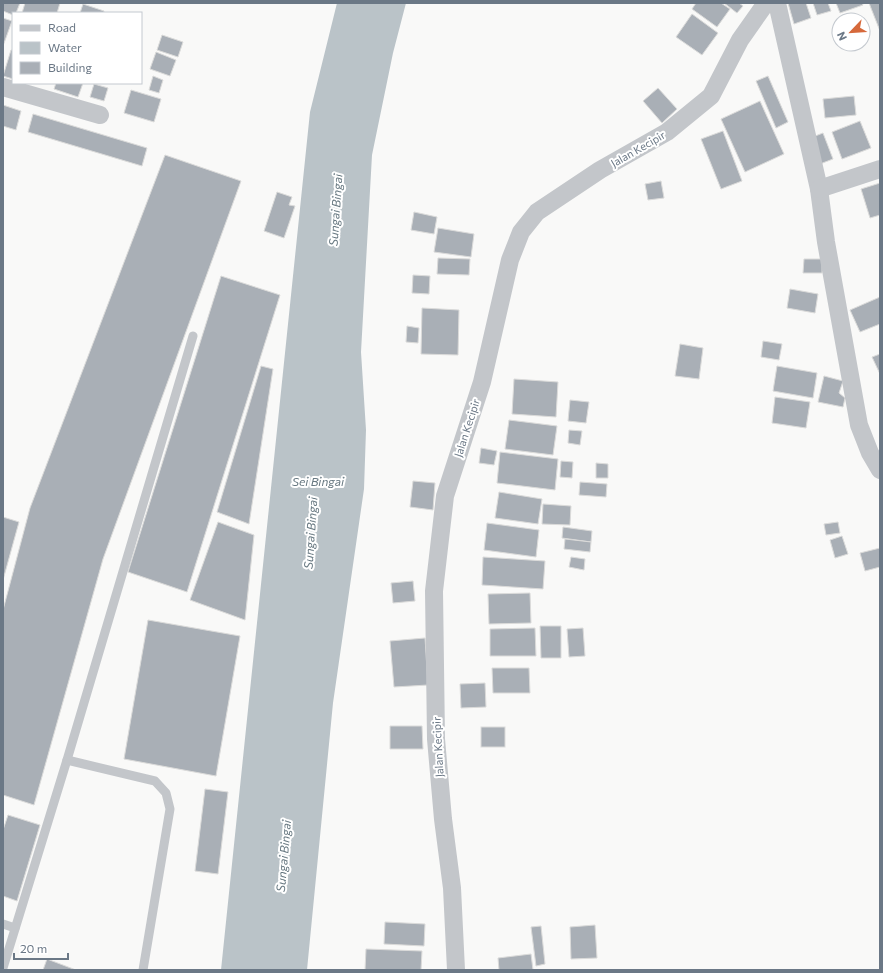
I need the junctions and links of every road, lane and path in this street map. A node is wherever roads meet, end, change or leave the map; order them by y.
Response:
1 (766, 3) edge
2 (777, 3) edge
3 (3, 87) edge
4 (100, 115) dead end
5 (880, 169) edge
6 (819, 189) junction
7 (193, 336) dead end
8 (880, 470) edge
9 (67, 760) junction
10 (3, 924) edge
11 (15, 928) junction
12 (3, 968) edge
13 (143, 970) edge
14 (456, 970) edge

1 - 14 street, Jalan Kecipir
2 - 6 street
3 - 4 street
5 - 6 street
6 - 8 street
7 - 9 lane
9 - 11 lane
9 - 13 lane
10 - 11 lane
11 - 12 lane

